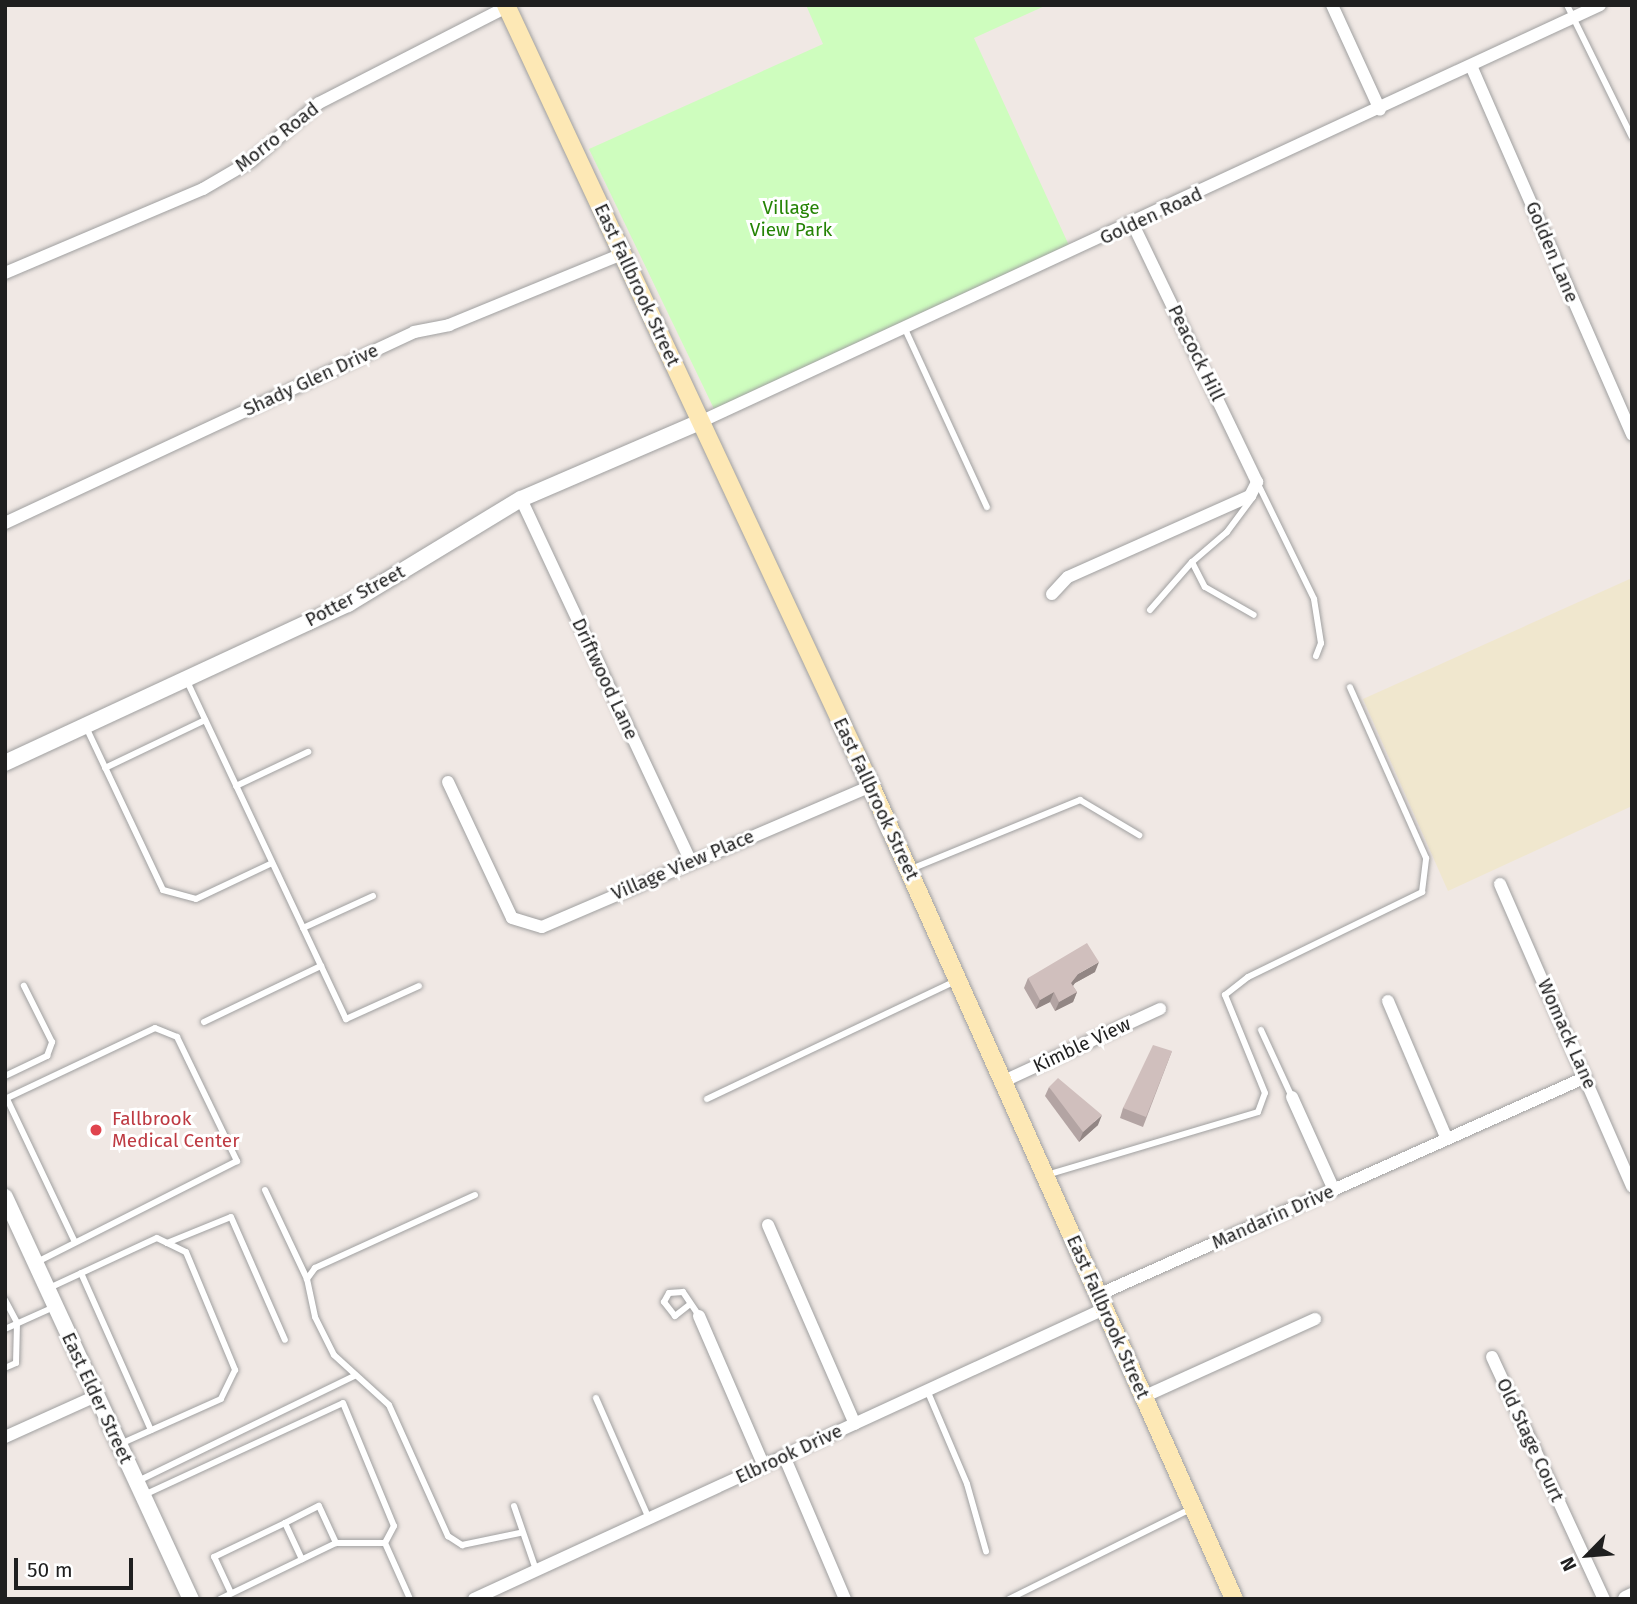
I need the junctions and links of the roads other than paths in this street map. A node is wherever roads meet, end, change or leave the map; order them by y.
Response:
1 (1332, 5) edge
2 (1567, 5) edge
3 (1600, 5) edge
4 (507, 6) edge
5 (1573, 23) junction
6 (1472, 68) junction
7 (1380, 110) junction
8 (1632, 137) edge
9 (1133, 224) junction
10 (622, 254) junction
11 (5, 273) edge
12 (905, 329) junction
13 (701, 422) junction
14 (1632, 435) edge
15 (1256, 485) junction
16 (520, 499) junction
17 (988, 507) dead end
18 (5, 523) edge
19 (1192, 562) junction
20 (1052, 594) dead end
21 (1150, 610) dead end
22 (1254, 615) dead end
23 (1316, 656) dead end
24 (185, 677) junction
25 (1350, 687) dead end
26 (205, 720) junction
27 (85, 725) junction
28 (308, 752) dead end
29 (5, 763) edge
30 (105, 768) junction
31 (448, 782) dead end
32 (236, 786) junction
33 (871, 786) junction
34 (1139, 835) dead end
35 (690, 860) junction
36 (272, 863) junction
37 (909, 870) junction
38 (1500, 884) dead end
39 (373, 897) dead end
40 (303, 928) junction
41 (321, 966) junction
42 (958, 979) junction
43 (24, 986) dead end
44 (419, 986) dead end
45 (1388, 1001) dead end
46 (1160, 1009) dead end
47 (204, 1022) dead end
48 (1261, 1030) dead end
49 (5, 1076) edge
50 (1586, 1077) junction
51 (1004, 1081) junction
52 (1292, 1097) joint
53 (6, 1099) edge
54 (707, 1099) dead end
55 (1446, 1137) junction
56 (1046, 1176) junction
57 (1632, 1186) edge
58 (265, 1190) dead end
59 (1334, 1190) junction
60 (475, 1195) dead end
61 (5, 1197) edge
62 (768, 1225) dead end
63 (75, 1242) junction
64 (167, 1243) junction
65 (35, 1263) junction
66 (82, 1273) junction
67 (307, 1279) junction
68 (47, 1289) junction
69 (5, 1300) edge
70 (1101, 1302) junction
71 (690, 1305) junction
72 (55, 1306) junction
73 (699, 1316) joint
74 (1315, 1319) dead end
75 (17, 1323) junction
76 (5, 1329) edge
77 (285, 1340) dead end
78 (1492, 1357) dead end
79 (5, 1368) edge
80 (356, 1375) junction
81 (928, 1390) junction
82 (96, 1396) junction
83 (1143, 1397) junction
84 (596, 1398) dead end
85 (855, 1424) junction
86 (150, 1430) junction
87 (5, 1437) edge
88 (118, 1444) junction
89 (784, 1456) junction
90 (764, 1466) junction
91 (139, 1489) junction
92 (514, 1506) dead end
93 (1193, 1507) junction
94 (649, 1519) junction
95 (285, 1523) junction
96 (520, 1533) junction
97 (336, 1543) junction
98 (385, 1543) junction
99 (986, 1551) dead end
100 (302, 1559) junction
101 (537, 1570) junction
102 (231, 1593) junction
103 (1632, 1596) edge
104 (191, 1599) edge
105 (220, 1599) edge
106 (410, 1599) edge
107 (474, 1599) edge
108 (845, 1599) edge
109 (1009, 1599) edge
110 (1234, 1599) edge
111 (1604, 1599) edge
112 (1626, 1599) edge

1 - 7 street
2 - 5 lane
3 - 5 street, Golden Road
4 - 10 main road, East Fallbrook Street
4 - 11 street, Morro Road
5 - 6 street, Golden Road
5 - 8 lane
6 - 7 street, Golden Road
6 - 14 street, Golden Lane
7 - 9 street, Golden Road
9 - 12 street, Golden Road
9 - 15 street, Peacock Hill
10 - 13 main road, East Fallbrook Street
10 - 18 street, Shady Glen Drive
12 - 13 street, Golden Road
12 - 17 lane
13 - 16 street, Potter Street
13 - 33 main road, East Fallbrook Street
15 - 19 lane
15 - 20 street
15 - 23 lane
16 - 24 street, Potter Street
16 - 35 street, Driftwood Lane
19 - 21 lane
19 - 22 lane
24 - 26 lane
24 - 27 street, Potter Street
25 - 56 lane
26 - 30 lane
26 - 32 lane
27 - 29 street, Potter Street
27 - 30 lane
28 - 32 lane
30 - 36 lane
31 - 35 street, Village View Place
32 - 36 lane
33 - 35 street, Village View Place
33 - 37 main road, East Fallbrook Street
34 - 37 lane
36 - 40 lane
37 - 42 main road, East Fallbrook Street
38 - 50 street, Womack Lane
39 - 40 lane
40 - 41 lane
41 - 44 lane
41 - 47 lane
42 - 51 main road, East Fallbrook Street
42 - 54 lane
43 - 49 lane
45 - 55 street
46 - 51 street, Kimble View
48 - 52 lane
50 - 55 street, Mandarin Drive
50 - 57 street, Womack Lane
51 - 56 main road, East Fallbrook Street
52 - 59 street
53 - 63 lane
53 - 63 lane
55 - 59 street, Mandarin Drive
56 - 70 main road, East Fallbrook Street
58 - 67 lane
59 - 70 street, Mandarin Drive
60 - 67 lane
61 - 65 street, East Elder Street
62 - 85 street
63 - 65 lane
64 - 66 lane
64 - 77 lane
64 - 86 lane
65 - 68 street, East Elder Street
66 - 68 lane
66 - 86 lane
67 - 80 lane
68 - 72 street, East Elder Street
69 - 75 lane
70 - 81 street, Elbrook Drive
70 - 83 main road, East Fallbrook Street
71 - 71 lane
71 - 73 lane
72 - 75 lane
72 - 82 street, East Elder Street
73 - 90 street
74 - 83 street
75 - 76 lane
75 - 79 lane
78 - 111 street, Old Stage Court
80 - 91 lane
80 - 96 lane
81 - 85 street, Elbrook Drive
81 - 99 lane
82 - 87 street
82 - 88 street, East Elder Street
83 - 93 main road, East Fallbrook Street
84 - 94 lane
85 - 89 street, Elbrook Drive
86 - 88 lane
88 - 91 street, East Elder Street
89 - 90 street, Elbrook Drive
89 - 108 street
90 - 94 street, Elbrook Drive
91 - 98 lane
91 - 104 street, East Elder Street
92 - 96 lane
93 - 109 lane
93 - 110 main road, East Fallbrook Street
94 - 101 street, Elbrook Drive
95 - 97 lane
95 - 100 lane
95 - 102 lane
96 - 101 lane
97 - 98 lane
97 - 100 lane
98 - 106 lane
100 - 102 lane
101 - 107 street, Elbrook Drive
102 - 105 lane
103 - 112 street

